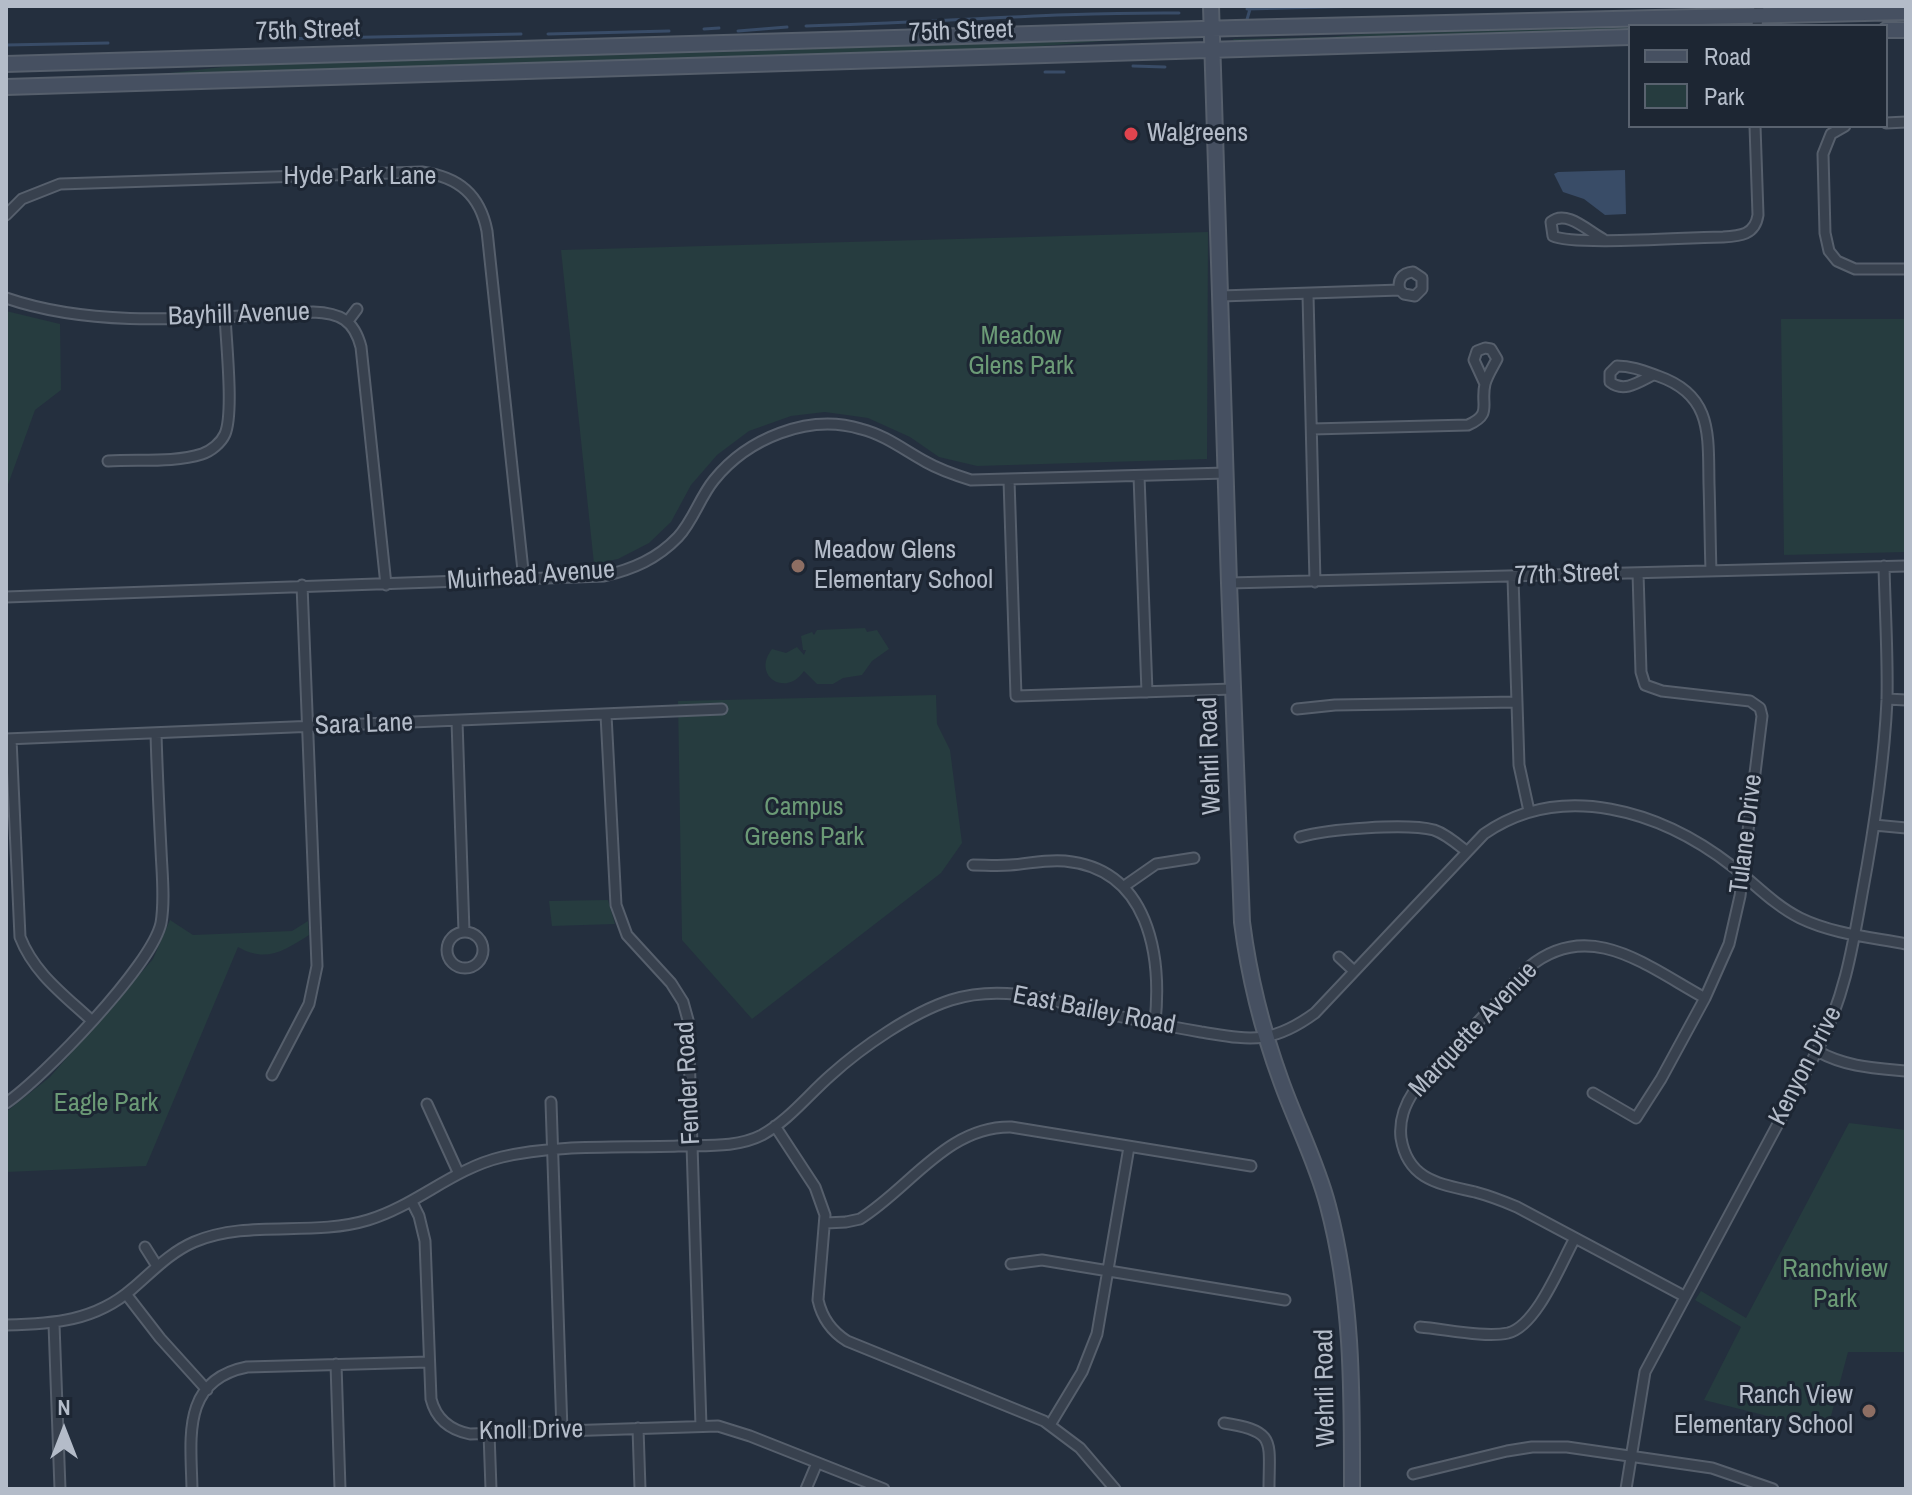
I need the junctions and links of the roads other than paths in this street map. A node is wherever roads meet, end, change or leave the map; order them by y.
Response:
1 (1211, 6) edge
2 (1906, 12) edge
3 (1758, 16) edge
4 (1212, 29) junction
5 (1628, 37) edge
6 (1212, 48) junction
7 (6, 64) edge
8 (6, 87) edge
9 (1755, 128) edge
10 (1842, 128) edge
11 (6, 215) edge
12 (1603, 239) junction
13 (1906, 269) edge
14 (1400, 290) dead end
15 (1308, 295) junction
16 (1221, 296) junction
17 (6, 298) edge
18 (357, 309) dead end
19 (225, 315) junction
20 (348, 321) junction
21 (1653, 375) dead end
22 (1485, 384) dead end
23 (1312, 429) junction
24 (108, 461) dead end
25 (1226, 473) junction
26 (1139, 476) junction
27 (1009, 480) junction
28 (1884, 566) junction
29 (1906, 566) edge
30 (1711, 571) junction
31 (1638, 573) junction
32 (1513, 578) junction
33 (524, 580) junction
34 (1315, 582) junction
35 (1229, 583) junction
36 (302, 585) junction
37 (386, 585) junction
38 (6, 597) edge
39 (1233, 689) junction
40 (1147, 692) junction
41 (1887, 699) junction
42 (1906, 700) edge
43 (1516, 702) junction
44 (722, 709) dead end
45 (1297, 709) dead end
46 (606, 715) junction
47 (457, 721) junction
48 (306, 727) junction
49 (156, 733) junction
50 (9, 739) edge
51 (1529, 811) junction
52 (1874, 825) junction
53 (1906, 828) edge
54 (1300, 837) dead end
55 (1466, 851) junction
56 (1194, 858) dead end
57 (973, 865) dead end
58 (1742, 874) junction
59 (1123, 887) junction
60 (464, 932) junction
61 (1855, 935) junction
62 (1906, 944) edge
63 (1339, 957) dead end
64 (1354, 971) junction
65 (1705, 998) junction
66 (91, 1020) junction
67 (1155, 1023) junction
68 (1266, 1037) junction
69 (1817, 1051) junction
70 (1906, 1071) edge
71 (272, 1075) dead end
72 (1593, 1093) dead end
73 (551, 1102) dead end
74 (6, 1103) edge
75 (427, 1104) dead end
76 (775, 1126) junction
77 (692, 1146) junction
78 (1129, 1147) junction
79 (553, 1151) junction
80 (1251, 1166) dead end
81 (458, 1172) junction
82 (412, 1202) junction
83 (826, 1223) junction
84 (1575, 1238) junction
85 (145, 1247) dead end
86 (1011, 1264) dead end
87 (157, 1266) junction
88 (1109, 1271) junction
89 (126, 1294) junction
90 (1684, 1296) junction
91 (1285, 1300) dead end
92 (54, 1324) junction
93 (6, 1325) edge
94 (1420, 1327) dead end
95 (429, 1362) junction
96 (336, 1364) junction
97 (207, 1390) junction
98 (1224, 1423) dead end
99 (1050, 1425) junction
100 (701, 1426) junction
101 (638, 1428) junction
102 (562, 1431) junction
103 (489, 1433) junction
104 (1631, 1455) junction
105 (817, 1463) junction
106 (1413, 1474) dead end
107 (60, 1489) edge
108 (192, 1489) edge
109 (340, 1489) edge
110 (491, 1489) edge
111 (640, 1489) edge
112 (806, 1489) edge
113 (884, 1489) edge
114 (1115, 1489) edge
115 (1269, 1489) edge
116 (1352, 1489) edge
117 (1626, 1489) edge
118 (1773, 1489) edge

1 - 4 main road, Wehrli Road
2 - 3 main road, 75th Street
3 - 4 main road, 75th Street
4 - 6 main road, Wehrli Road
4 - 7 main road, 75th Street
5 - 6 main road, 75th Street
6 - 8 main road, 75th Street
6 - 16 main road, Wehrli Road
9 - 12 street
10 - 13 street
11 - 33 street, Hyde Park Lane
12 - 12 street
14 - 15 street
15 - 16 street
15 - 23 street
16 - 25 main road, Wehrli Road
17 - 19 street, Bayhill Avenue
18 - 20 street
19 - 20 street, Bayhill Avenue
19 - 24 street
20 - 37 street, Bayhill Avenue
21 - 30 street
22 - 23 street
23 - 34 street
25 - 26 street, Muirhead Avenue
25 - 35 main road, Wehrli Road
26 - 27 street, Muirhead Avenue
26 - 40 street
27 - 33 street, Muirhead Avenue
27 - 40 street
28 - 29 street, 77th Street
28 - 30 street, 77th Street
28 - 41 street, Kenyon Drive
30 - 31 street, 77th Street
31 - 32 street, 77th Street
31 - 58 street, Tulane Drive
32 - 34 street, 77th Street
32 - 43 street
33 - 37 street, Muirhead Avenue
34 - 35 street, 77th Street
35 - 39 main road, Wehrli Road
36 - 37 street, Muirhead Avenue
36 - 38 street, Muirhead Avenue
36 - 48 street
39 - 40 street
39 - 68 main road, Wehrli Road
41 - 42 street
41 - 52 street, Kenyon Drive
43 - 45 street
43 - 51 street
44 - 46 street, Sara Lane
46 - 47 street, Sara Lane
46 - 77 street, Fender Road
47 - 48 street, Sara Lane
47 - 60 street
48 - 49 street, Sara Lane
48 - 71 street
49 - 50 street, Sara Lane
49 - 66 street
50 - 66 street
51 - 55 street, East Bailey Road
51 - 58 street, East Bailey Road
52 - 53 street
52 - 61 street, Kenyon Drive
54 - 55 street
55 - 64 street, East Bailey Road
56 - 59 street
57 - 59 street
58 - 61 street, East Bailey Road
58 - 65 street, Tulane Drive
59 - 67 street
60 - 60 street
61 - 62 street, East Bailey Road
61 - 69 street, Kenyon Drive
63 - 64 street
64 - 68 street, East Bailey Road
65 - 72 street, Tulane Drive
65 - 84 street, Marquette Avenue
66 - 74 street
67 - 68 street, East Bailey Road
67 - 76 street, East Bailey Road
68 - 116 main road, Wehrli Road
69 - 70 street
69 - 90 street, Kenyon Drive
73 - 79 street
75 - 81 street
76 - 77 street, East Bailey Road
76 - 83 street
77 - 79 street, East Bailey Road
77 - 100 street, Fender Road
78 - 80 street
78 - 83 street
78 - 88 street
79 - 81 street, East Bailey Road
79 - 102 street
81 - 82 street, East Bailey Road
82 - 87 street, East Bailey Road
82 - 95 street, Knoll Drive
83 - 99 street
84 - 90 street, Marquette Avenue
84 - 94 street
85 - 87 street
86 - 88 street
87 - 89 street, East Bailey Road
88 - 91 street
88 - 99 street
89 - 92 street, East Bailey Road
89 - 97 street
90 - 104 street, Kenyon Drive
92 - 93 street, East Bailey Road
92 - 107 street
95 - 96 street
95 - 103 street, Knoll Drive
96 - 97 street
96 - 109 street
97 - 108 street
98 - 115 street
99 - 114 street
100 - 101 street, Knoll Drive
100 - 105 street, Knoll Drive
101 - 102 street, Knoll Drive
101 - 111 street
102 - 103 street, Knoll Drive
103 - 110 street
104 - 106 street
104 - 117 street, Kenyon Drive
104 - 118 street
105 - 112 street
105 - 113 street, Knoll Drive

